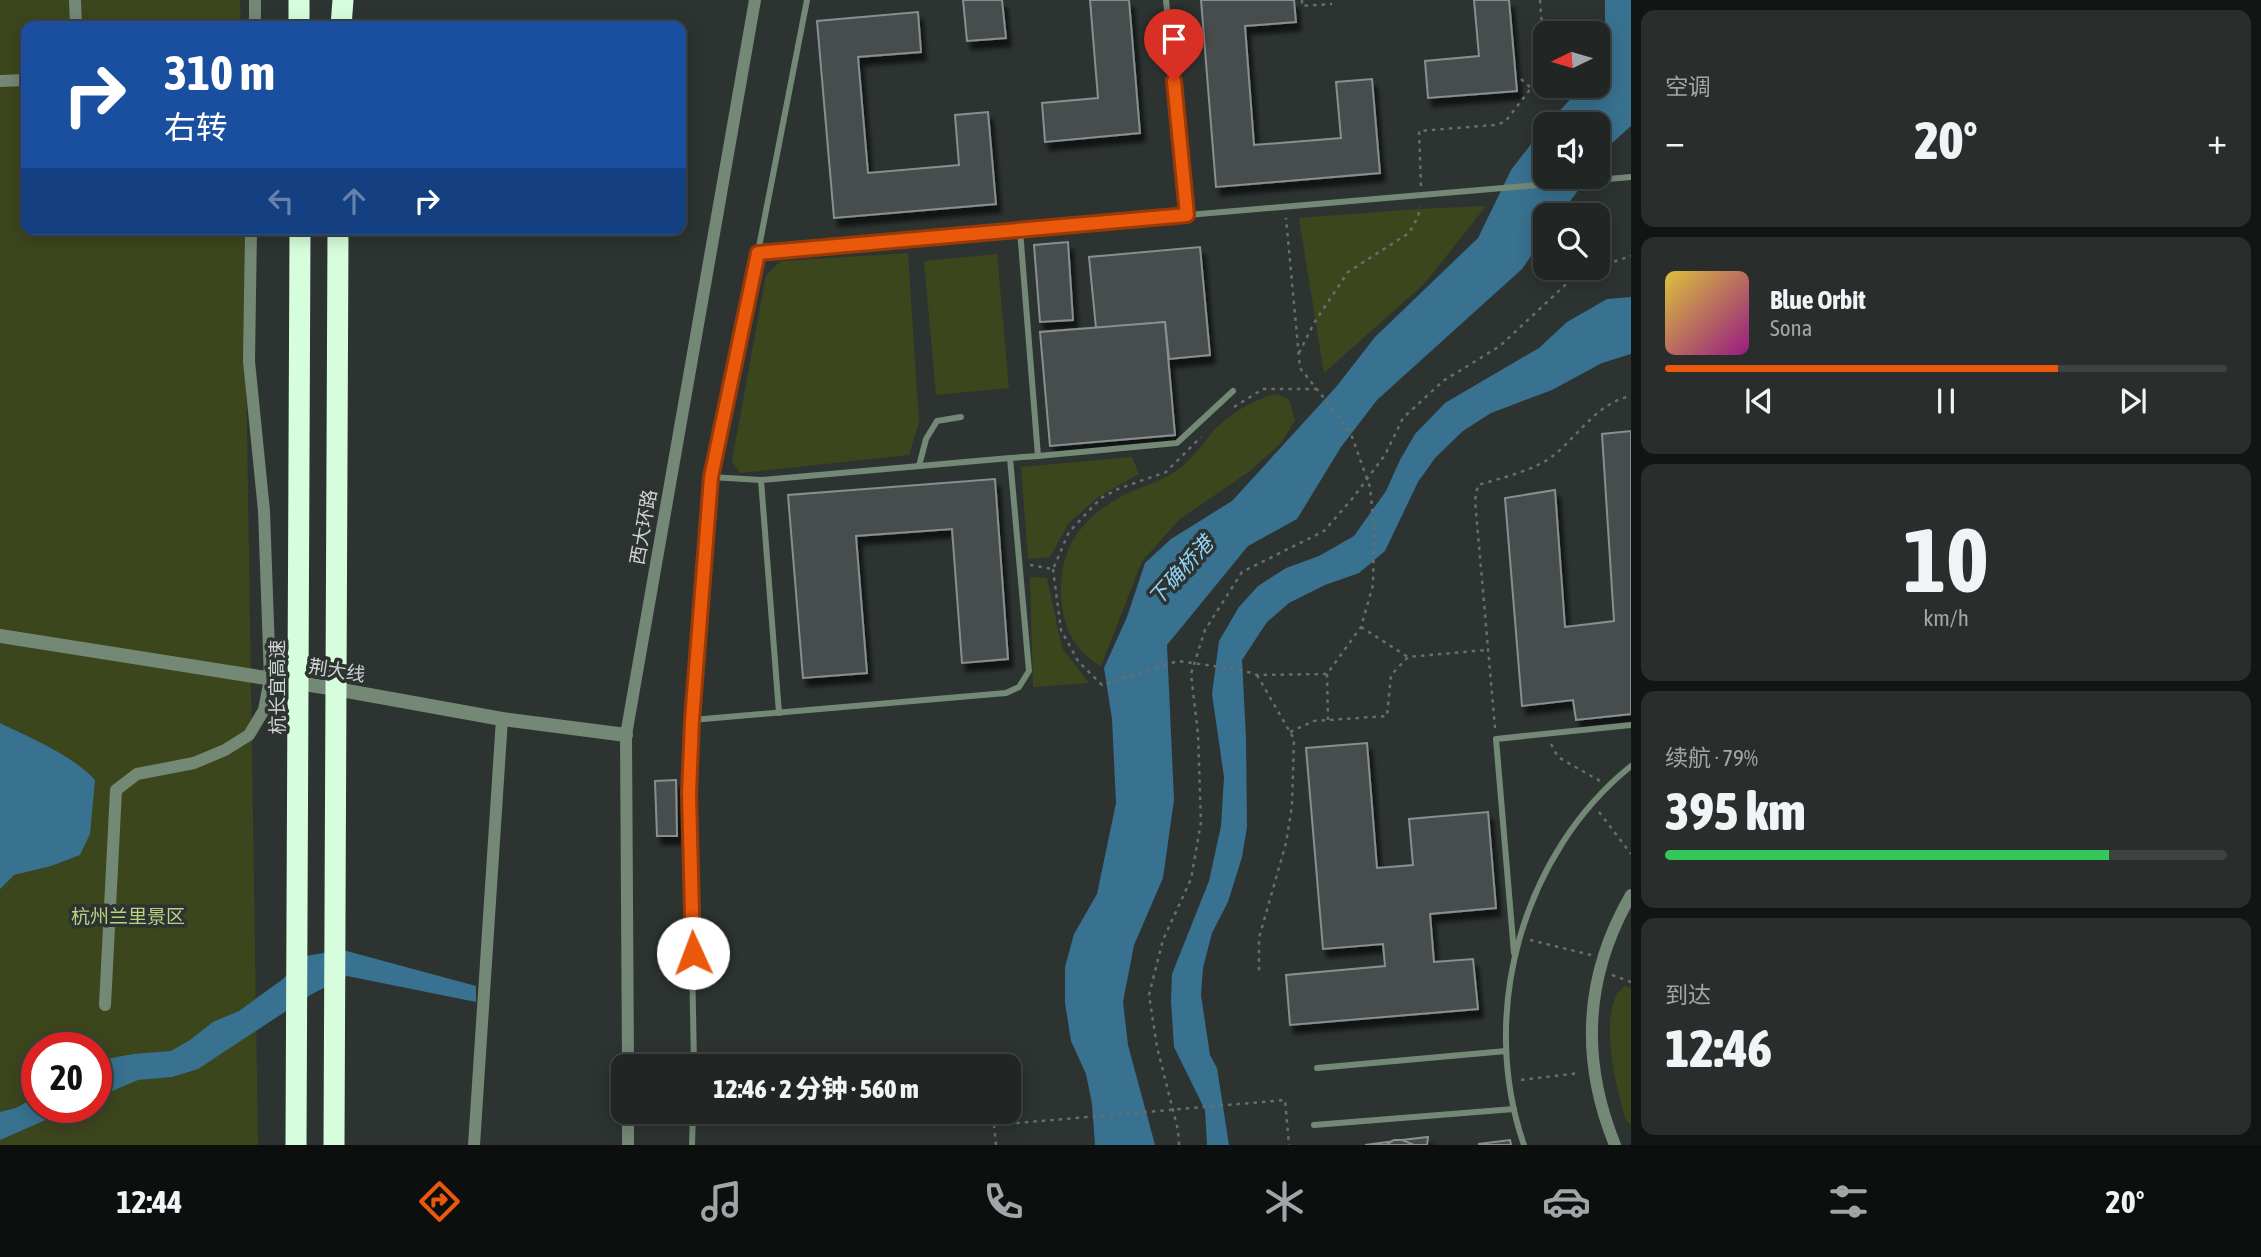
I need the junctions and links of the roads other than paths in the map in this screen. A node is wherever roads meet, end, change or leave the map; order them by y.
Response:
1 (75, 0) edge
2 (256, 0) edge
3 (299, 0) edge
4 (341, 0) edge
5 (755, 0) edge
6 (807, 0) edge
7 (1166, 0) edge
8 (76, 21) edge
9 (255, 21) edge
10 (299, 21) edge
11 (340, 21) edge
12 (21, 80) edge
13 (0, 81) edge
14 (1630, 177) edge
15 (1187, 215) junction
16 (1020, 230) junction
17 (251, 235) edge
18 (300, 235) edge
19 (338, 235) edge
20 (758, 253) junction
21 (1233, 391) dead end
22 (961, 417) dead end
23 (1038, 456) junction
24 (1010, 458) junction
25 (919, 466) junction
26 (711, 477) junction
27 (761, 480) junction
28 (0, 636) edge
29 (270, 679) junction
30 (779, 713) junction
31 (502, 719) junction
32 (692, 720) junction
33 (1631, 725) edge
34 (626, 735) junction
35 (1631, 766) edge
36 (1631, 895) edge
37 (1514, 959) junction
38 (105, 1005) dead end
39 (1506, 1051) junction
40 (628, 1054) edge
41 (694, 1054) edge
42 (1317, 1068) dead end
43 (1514, 1109) junction
44 (628, 1124) edge
45 (693, 1124) edge
46 (1314, 1125) dead end
47 (296, 1145) edge
48 (334, 1145) edge
49 (474, 1145) edge
50 (628, 1145) edge
51 (692, 1145) edge
52 (1524, 1145) edge
53 (1615, 1145) edge

1 - 8 street
2 - 9 street
3 - 10 highway
4 - 11 highway
5 - 34 street, 西大环路
6 - 20 lane
7 - 15 lane
12 - 13 street
14 - 15 lane
15 - 16 lane
16 - 20 lane
16 - 23 lane
17 - 29 street
18 - 47 highway, 杭长宜高速
19 - 48 highway
20 - 26 lane
21 - 23 lane
22 - 25 lane
23 - 24 lane
24 - 25 lane
24 - 30 lane
25 - 27 lane
26 - 27 lane
26 - 32 lane
27 - 30 lane
28 - 29 street, 荆大线
29 - 31 street, 荆大线
29 - 38 street
30 - 32 lane
31 - 34 street, 荆大线
31 - 49 street
32 - 41 lane
33 - 37 lane
34 - 40 street, 西大环路
35 - 37 lane
36 - 53 street
37 - 39 lane
39 - 42 lane
39 - 43 lane
43 - 46 lane
43 - 52 lane
44 - 50 street
45 - 51 lane

